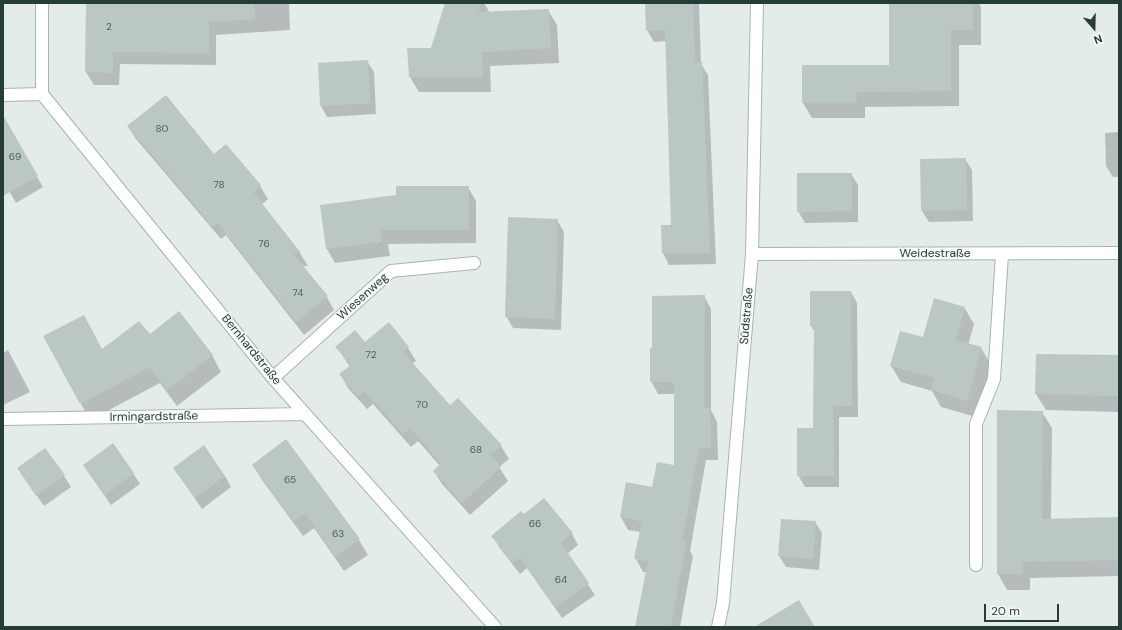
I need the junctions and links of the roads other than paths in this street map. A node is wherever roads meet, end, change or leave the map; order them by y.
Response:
1 (42, 3) edge
2 (757, 3) edge
3 (42, 94) junction
4 (3, 95) edge
5 (1119, 253) edge
6 (752, 254) junction
7 (1002, 254) junction
8 (474, 262) dead end
9 (273, 378) junction
10 (305, 414) junction
11 (3, 420) edge
12 (976, 565) dead end
13 (495, 627) edge
14 (718, 627) edge

1 - 3 street
2 - 6 street, Südstraße
3 - 4 street
3 - 9 street, Bernhardstraße
5 - 7 street, Weidestraße
6 - 7 street, Weidestraße
6 - 14 street, Südstraße
7 - 12 street
8 - 9 street, Wiesenweg
9 - 10 street, Bernhardstraße
10 - 11 street, Irmingardstraße
10 - 13 street, Bernhardstraße

